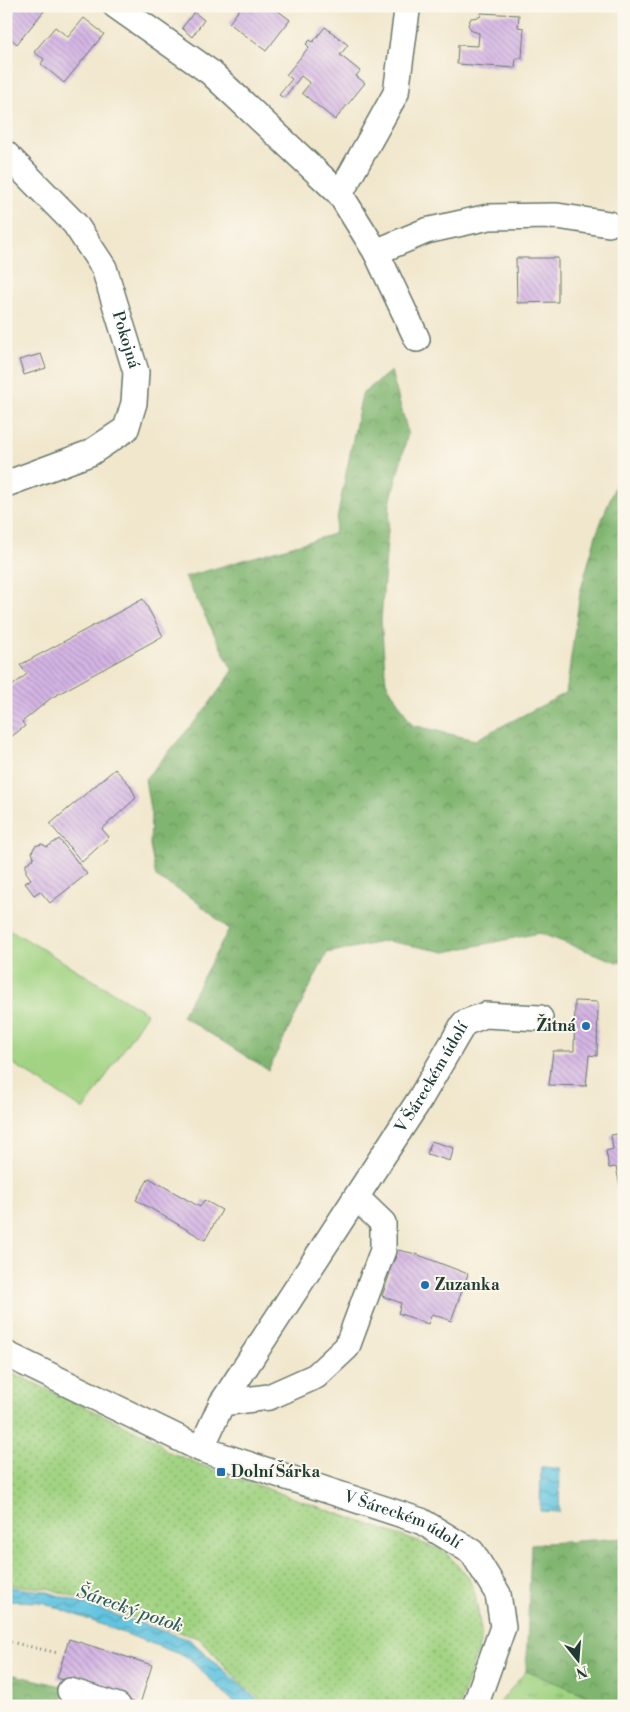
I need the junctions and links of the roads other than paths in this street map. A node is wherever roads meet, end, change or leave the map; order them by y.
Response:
1 (116, 6) edge
2 (406, 6) edge
3 (6, 154) edge
4 (340, 194) junction
5 (609, 224) dead end
6 (376, 252) junction
7 (417, 339) dead end
8 (6, 484) edge
9 (540, 1018) dead end
10 (356, 1198) junction
11 (6, 1354) edge
12 (222, 1403) junction
13 (206, 1438) junction
14 (70, 1691) dead end
15 (118, 1706) edge
16 (474, 1706) edge

1 - 4 street
2 - 4 street
3 - 8 street, Pokojná
4 - 6 street
5 - 6 street
6 - 7 street
9 - 10 street, V Šáreckém údolí
10 - 12 street, V Šáreckém údolí
10 - 12 street
11 - 13 street, V Šáreckém údolí
12 - 13 street, V Šáreckém údolí
13 - 16 street, V Šáreckém údolí
14 - 15 street

